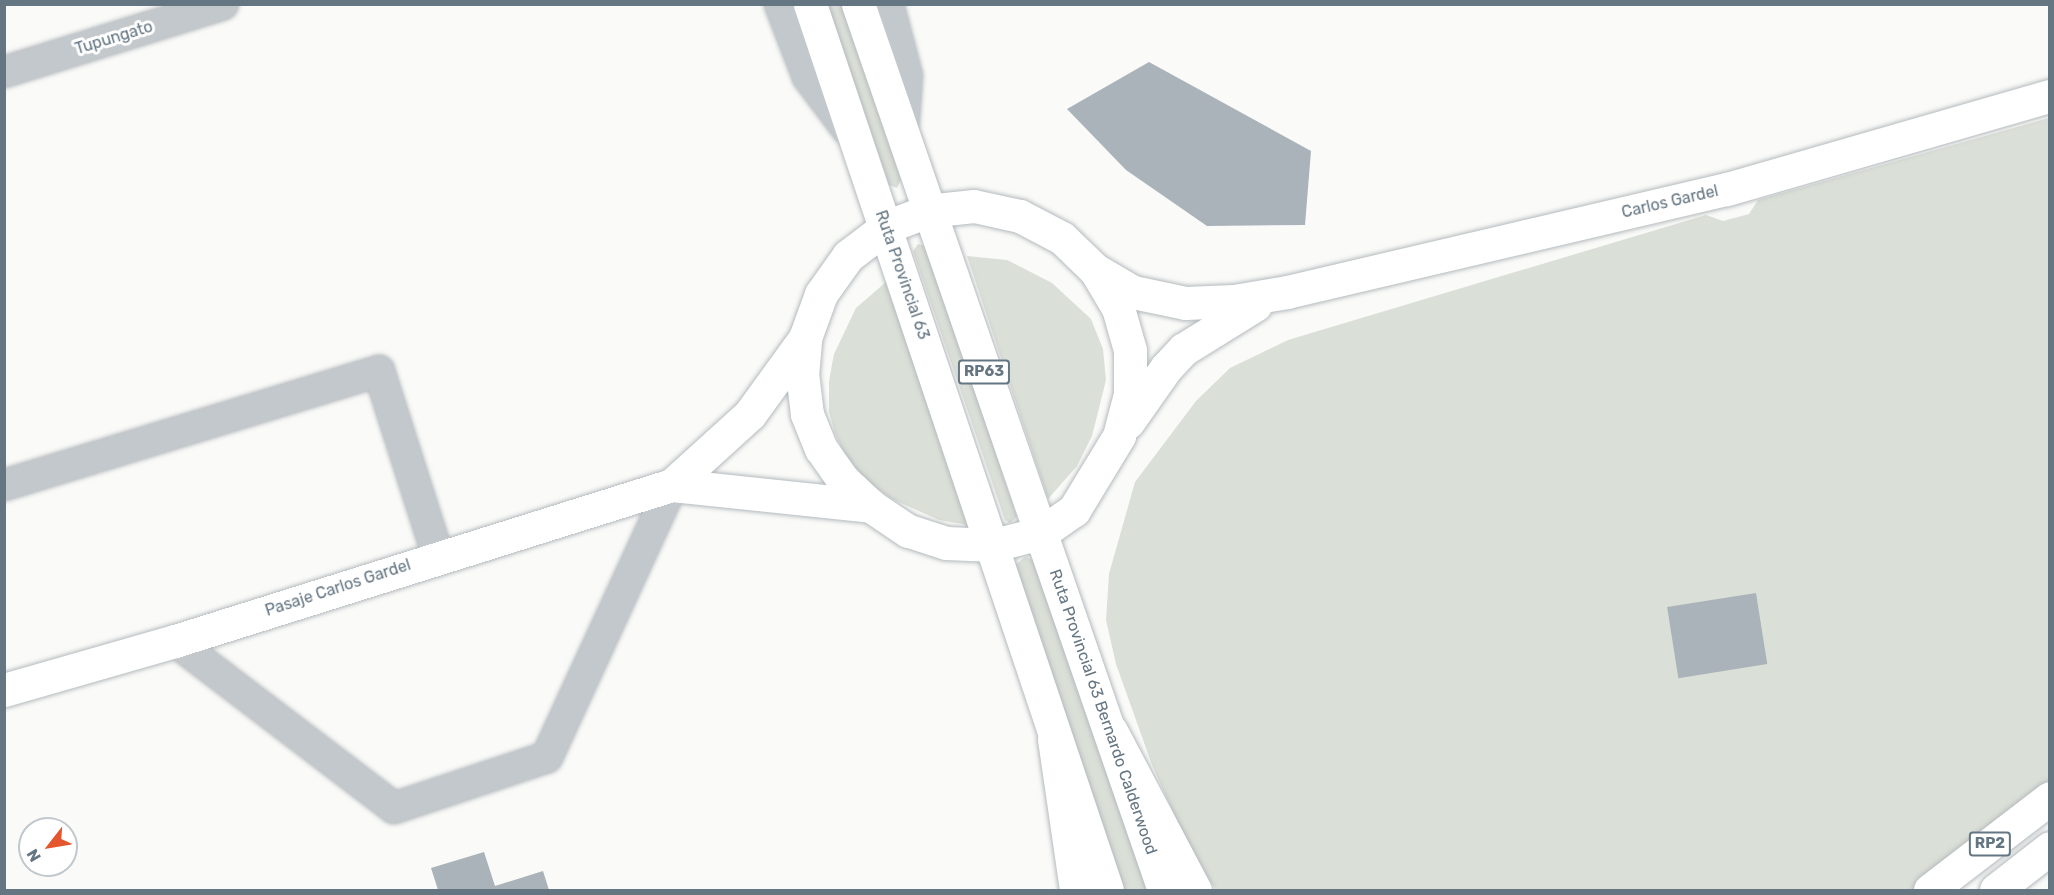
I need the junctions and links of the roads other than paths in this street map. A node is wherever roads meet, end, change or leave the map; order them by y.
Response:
1 (780, 4) edge
2 (810, 4) edge
3 (858, 4) edge
4 (888, 4) edge
5 (220, 5) edge
6 (4, 72) edge
7 (2049, 96) edge
8 (903, 138) junction
9 (857, 142) junction
10 (927, 211) junction
11 (886, 227) junction
12 (1096, 271) junction
13 (1287, 292) junction
14 (805, 338) junction
15 (1119, 436) junction
16 (4, 485) edge
17 (672, 485) junction
18 (871, 506) junction
19 (1041, 533) junction
20 (994, 546) junction
21 (438, 556) junction
22 (175, 641) junction
23 (4, 690) edge
24 (1111, 730) junction
25 (1054, 739) junction
26 (2049, 798) edge
27 (2049, 848) edge
28 (1076, 891) edge
29 (1107, 891) edge
30 (1164, 891) edge
31 (1195, 891) edge
32 (1930, 891) edge
33 (1996, 891) edge

1 - 9 street
2 - 9 main road, Ruta Provincial 63 / RP63
3 - 8 main road, RP63
4 - 8 street
5 - 6 street, Tupungato
7 - 13 main road, Carlos Gardel
8 - 10 main road, RP63
9 - 11 main road, Ruta Provincial 63 / RP63
10 - 11 main road
10 - 12 main road
10 - 19 main road, RP63
11 - 14 main road
11 - 20 main road, Ruta Provincial 63 / RP63
12 - 13 main road, Carlos Gardel
12 - 15 main road
13 - 15 main road, Carlos Gardel
14 - 17 main road, Pasaje Carlos Gardel
14 - 18 main road
15 - 19 main road
16 - 21 street
17 - 18 main road, Pasaje Carlos Gardel
17 - 21 main road, Pasaje Carlos Gardel
17 - 22 street
18 - 20 main road
19 - 20 main road
19 - 24 main road, Ruta Provincial 63 Bernardo Calderwood / RP63
20 - 25 main road, RP63
21 - 22 main road, Pasaje Carlos Gardel
22 - 23 main road, Pasaje Carlos Gardel
24 - 30 main road, Ruta Provincial 63 Bernardo Calderwood / RP63
24 - 31 main road
25 - 28 main road
25 - 29 main road, RP63
26 - 32 main road, RP2
27 - 33 main road, RP2

